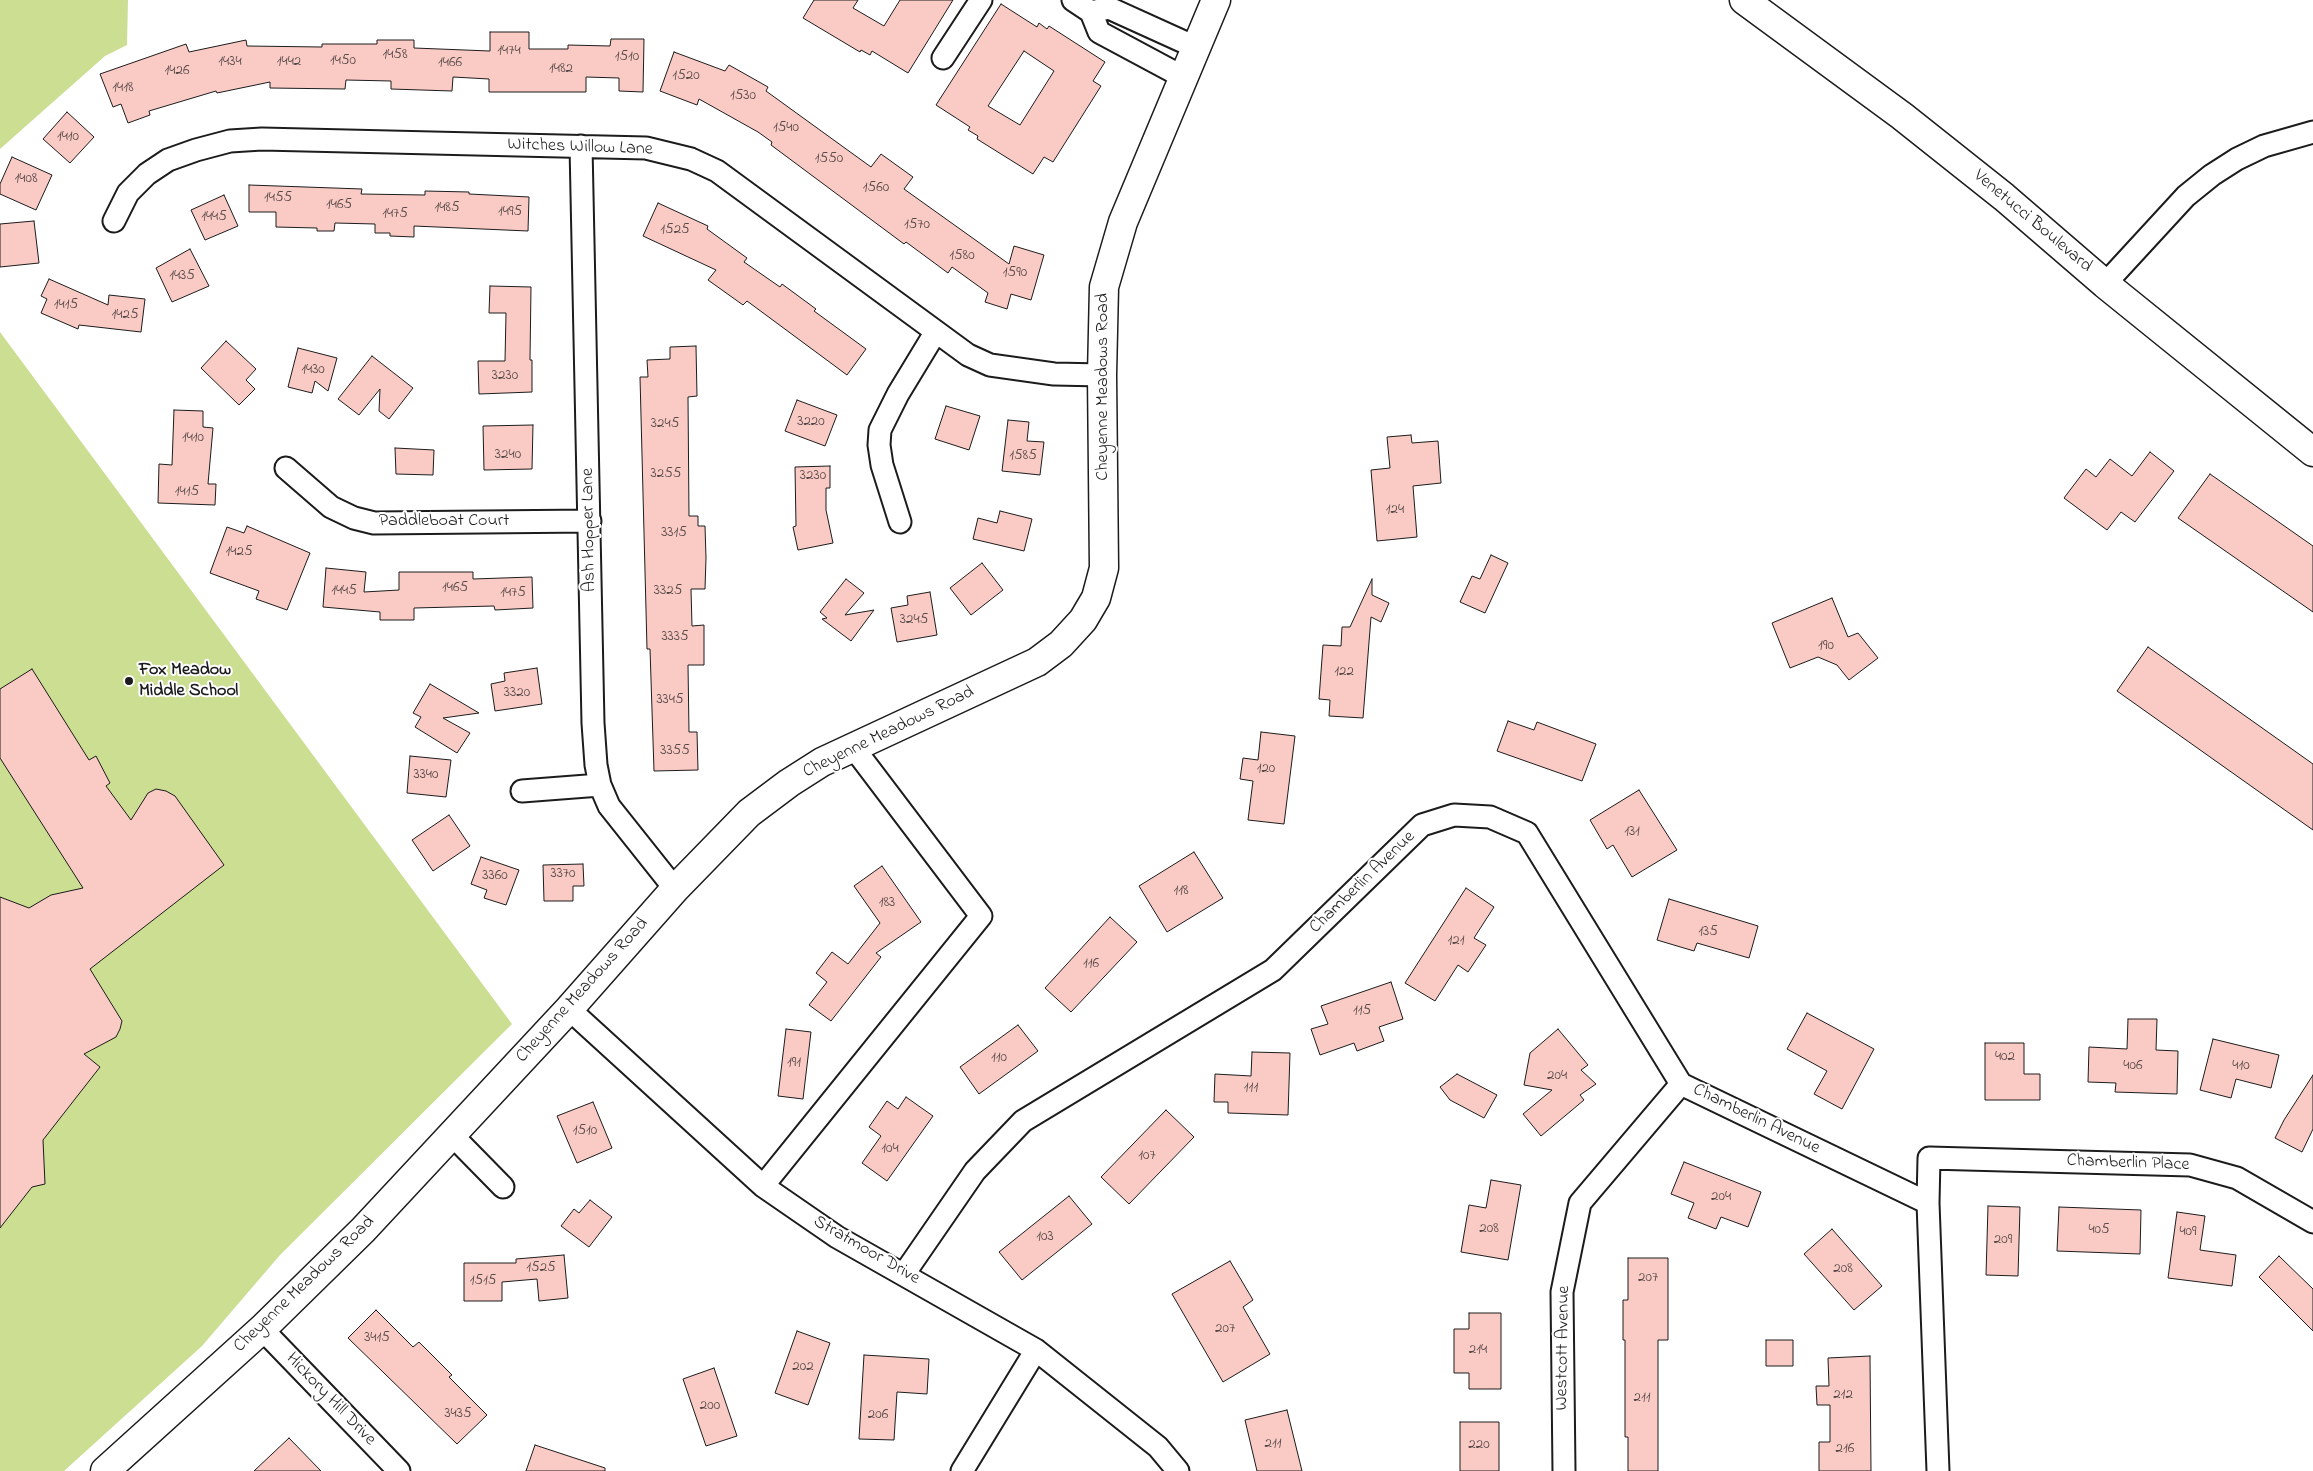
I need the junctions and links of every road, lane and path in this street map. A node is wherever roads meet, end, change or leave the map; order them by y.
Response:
1 (981, 0) edge
2 (1073, 0) edge
3 (1216, 0) edge
4 (1744, 0) edge
5 (1091, 12) junction
6 (1195, 47) junction
7 (943, 58) dead end
8 (1183, 77) junction
9 (2313, 132) edge
10 (581, 146) junction
11 (114, 220) dead end
12 (2105, 284) junction
13 (936, 333) junction
14 (1102, 375) junction
15 (2313, 452) edge
16 (286, 468) dead end
17 (590, 521) junction
18 (900, 522) dead end
19 (853, 747) junction
20 (600, 785) junction
21 (522, 791) dead end
22 (675, 889) junction
23 (569, 1009) junction
24 (1681, 1084) junction
25 (451, 1134) junction
26 (763, 1186) junction
27 (503, 1187) dead end
28 (1928, 1203) junction
29 (2313, 1222) edge
30 (904, 1274) junction
31 (262, 1329) junction
32 (1036, 1350) junction
33 (396, 1470) edge
34 (105, 1471) edge
35 (962, 1471) edge
36 (1178, 1471) edge
37 (1564, 1471) edge
38 (1938, 1471) edge

1 - 7 street
2 - 5 street
3 - 6 main road, Cheyenne Meadows Road
4 - 12 main road, Venetucci Boulevard
5 - 6 street
5 - 8 street
6 - 8 main road, Cheyenne Meadows Road
8 - 14 main road, Cheyenne Meadows Road
9 - 12 street
10 - 11 street, Witches Willow Lane
10 - 13 street, Witches Willow Lane
10 - 17 street, Ash Hopper Lane
12 - 15 main road, Venetucci Boulevard
13 - 14 street, Witches Willow Lane
13 - 18 street
14 - 19 main road, Cheyenne Meadows Road
16 - 17 street, Paddleboat Court
17 - 20 street, Ash Hopper Lane
19 - 22 main road, Cheyenne Meadows Road
19 - 26 street
20 - 21 street
20 - 22 street, Ash Hopper Lane
22 - 23 main road, Cheyenne Meadows Road
23 - 25 main road, Cheyenne Meadows Road
23 - 26 street, Stratmoor Drive
24 - 28 street, Chamberlin Avenue
24 - 30 street, Chamberlin Avenue
24 - 37 street, Westcott Avenue
25 - 27 street
25 - 31 main road, Cheyenne Meadows Road
26 - 30 street, Stratmoor Drive
28 - 29 street, Chamberlin Place
28 - 38 street
30 - 32 street, Stratmoor Drive
31 - 33 street, Hickory Hill Drive
31 - 34 main road, Cheyenne Meadows Road
32 - 35 street
32 - 36 street, Stratmoor Drive

